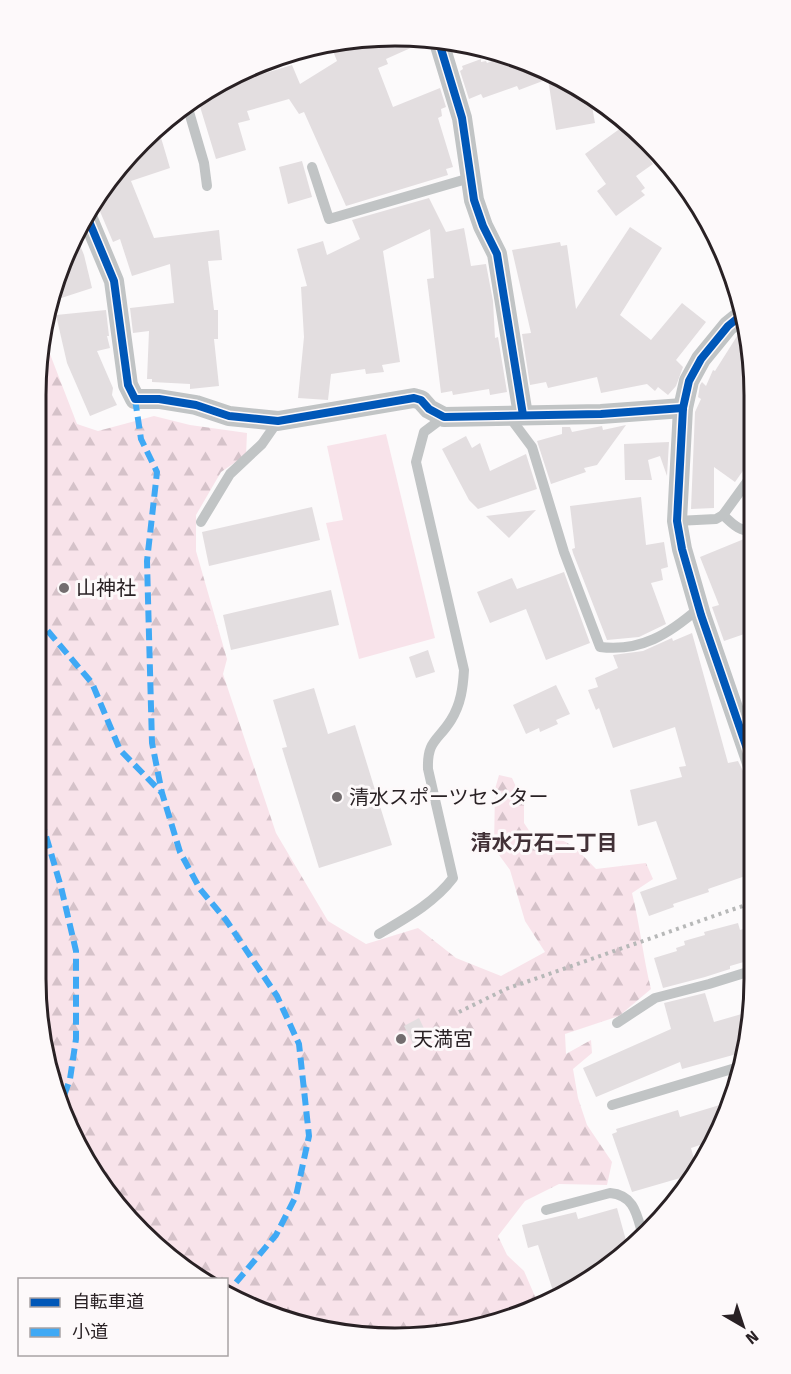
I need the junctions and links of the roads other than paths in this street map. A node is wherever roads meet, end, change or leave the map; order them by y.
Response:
1 (441, 49) edge
2 (190, 114) edge
3 (312, 167) dead end
4 (470, 178) junction
5 (207, 186) dead end
6 (91, 225) edge
7 (736, 319) edge
8 (683, 408) junction
9 (515, 415) junction
10 (444, 417) junction
11 (278, 421) junction
12 (744, 485) edge
13 (723, 515) junction
14 (677, 521) junction
15 (201, 522) dead end
16 (744, 531) edge
17 (699, 609) junction
18 (744, 740) edge
19 (379, 934) dead end
20 (744, 973) edge
21 (617, 1023) dead end
22 (733, 1069) edge
23 (612, 1105) dead end
24 (546, 1210) dead end
25 (640, 1227) edge

1 - 4 street
2 - 5 lane
3 - 4 lane
4 - 9 street
6 - 11 street
7 - 8 street
8 - 9 street
8 - 14 street
9 - 10 street
9 - 17 lane
10 - 11 street
10 - 19 lane
11 - 15 lane
12 - 13 lane
13 - 14 lane
13 - 16 lane
14 - 17 street
17 - 18 street
20 - 21 lane
22 - 23 lane
24 - 25 lane

